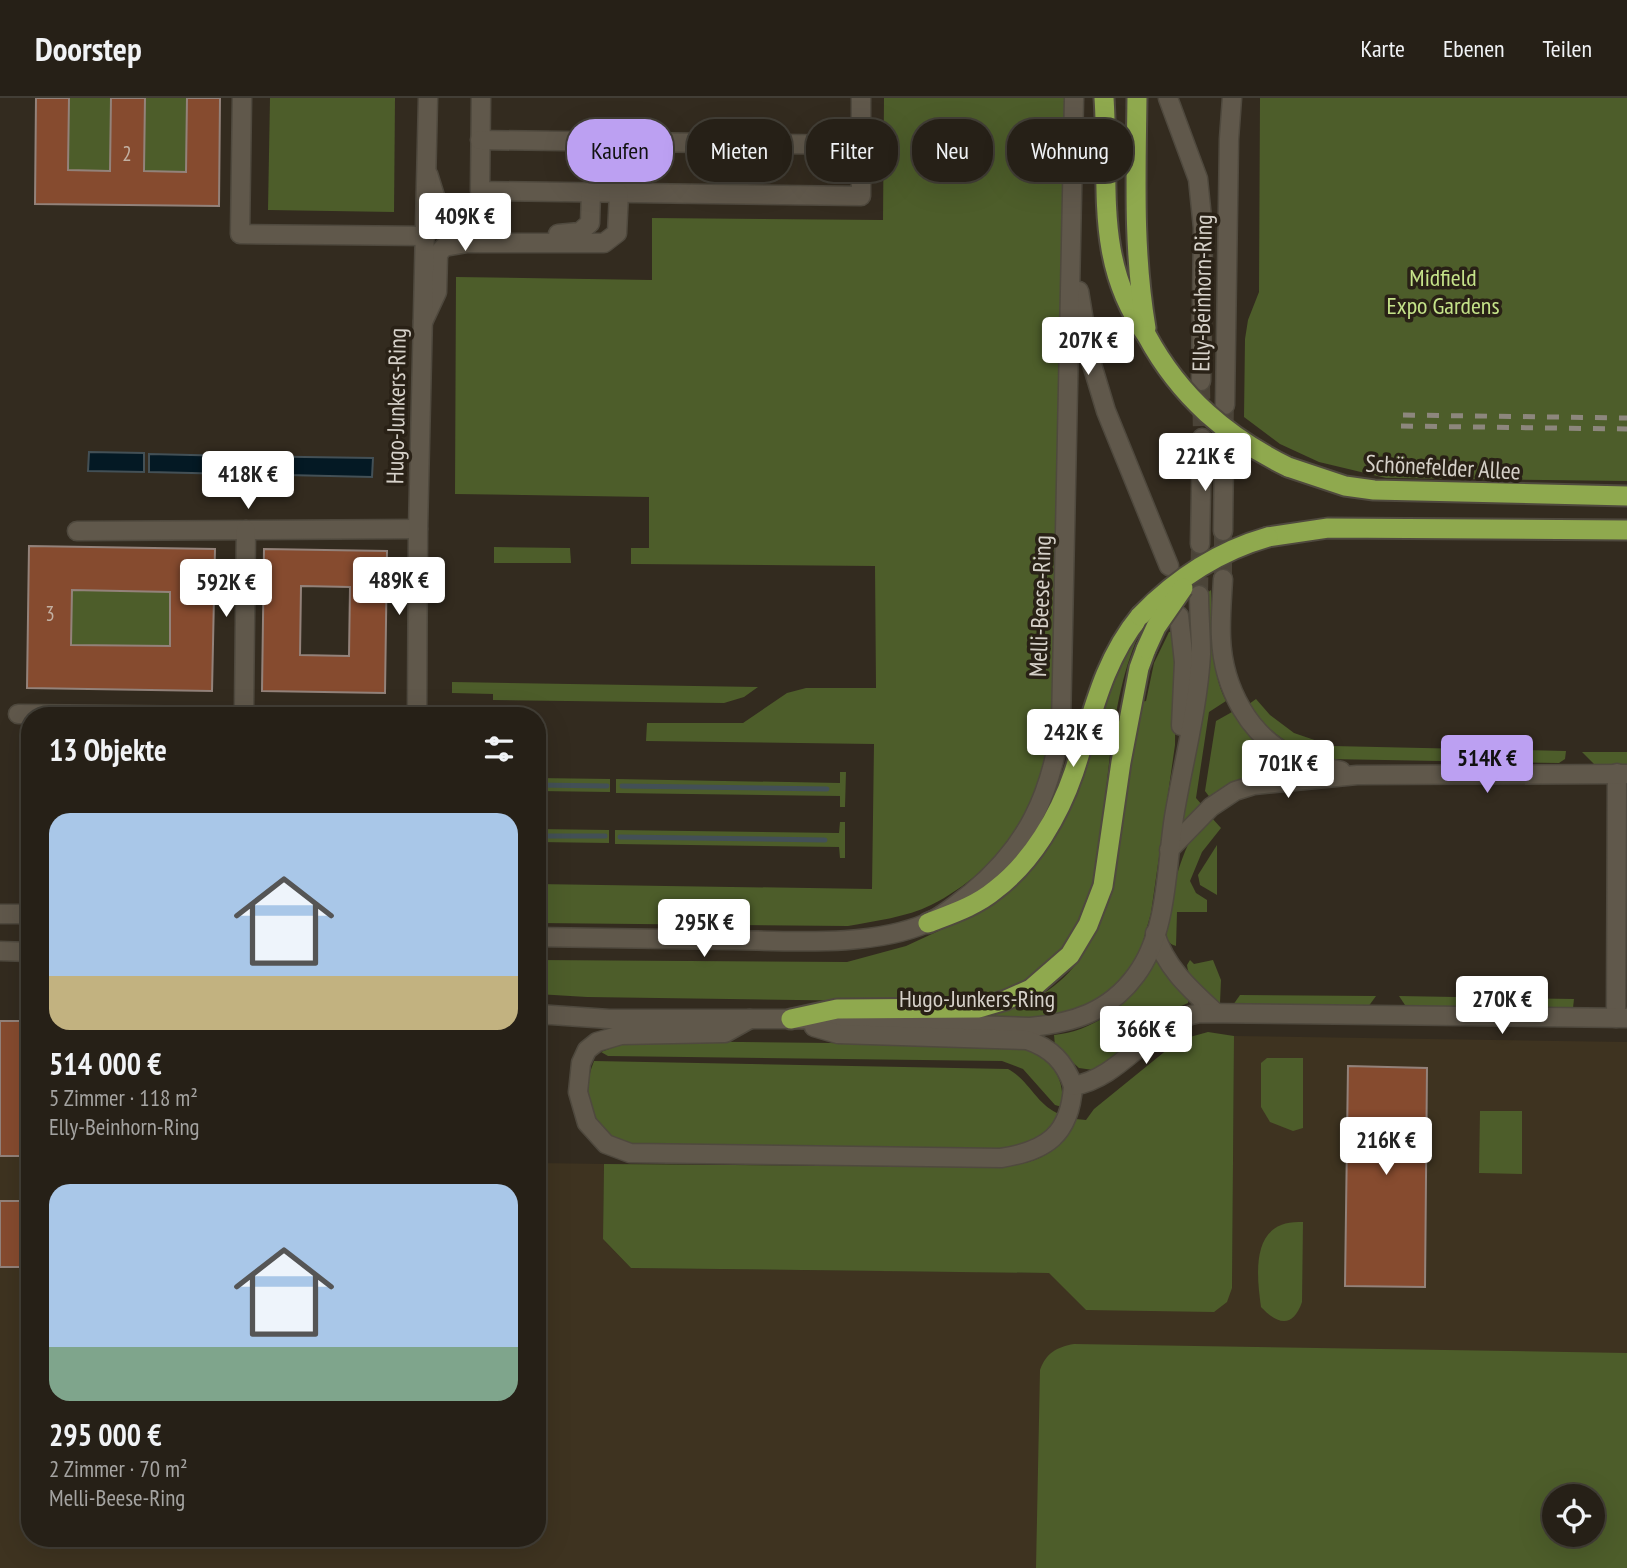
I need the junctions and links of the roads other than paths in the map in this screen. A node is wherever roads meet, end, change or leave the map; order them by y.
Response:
1 (242, 98) edge
2 (428, 98) edge
3 (481, 98) edge
4 (861, 98) edge
5 (1074, 98) edge
6 (1104, 98) edge
7 (1137, 98) edge
8 (1168, 98) edge
9 (1232, 98) edge
10 (861, 119) edge
11 (480, 140) junction
12 (806, 144) edge
13 (426, 170) junction
14 (861, 182) edge
15 (591, 192) junction
16 (619, 193) junction
17 (1072, 233) junction
18 (425, 236) junction
19 (423, 322) junction
20 (1147, 336) junction
21 (1201, 381) tunnel mouth
22 (1225, 405) tunnel mouth
23 (1202, 438) tunnel mouth
24 (1224, 454) tunnel mouth
25 (1627, 496) edge
26 (418, 529) junction
27 (246, 530) junction
28 (1627, 530) edge
29 (77, 531) dead end
30 (1223, 531) tunnel mouth
31 (1200, 544) tunnel mouth
32 (1169, 566) dead end
33 (1196, 571) junction
34 (1223, 579) tunnel mouth
35 (1199, 595) tunnel mouth
36 (1179, 616) dead end
37 (244, 707) edge
38 (417, 707) edge
39 (18, 714) dead end
40 (21, 714) edge
41 (1622, 774) edge
42 (1357, 775) junction
43 (1174, 816) junction
44 (1169, 850) junction
45 (0, 914) edge
46 (21, 914) edge
47 (928, 923) junction
48 (1156, 933) junction
49 (546, 937) edge
50 (0, 951) edge
51 (21, 952) edge
52 (546, 1006) edge
53 (1216, 1012) junction
54 (546, 1015) edge
55 (1622, 1018) edge
56 (750, 1019) junction
57 (791, 1019) junction
58 (1073, 1086) junction

1 - 18 street
2 - 13 street, Hugo-Junkers-Ring
3 - 11 street
4 - 10 street
5 - 17 street, Melli-Beese-Ring
6 - 20 highway, Schönefelder Allee
7 - 20 highway
8 - 21 street
9 - 22 street, Elly-Beinhorn-Ring
11 - 12 street
11 - 15 street
13 - 15 street
13 - 18 street, Hugo-Junkers-Ring
14 - 16 street
15 - 16 street
16 - 19 street
17 - 32 street
17 - 47 street, Melli-Beese-Ring
18 - 19 street, Hugo-Junkers-Ring
19 - 26 street, Hugo-Junkers-Ring
20 - 25 highway, Schönefelder Allee, bridge
23 - 31 street
24 - 30 street
26 - 27 street
26 - 38 street, Hugo-Junkers-Ring
27 - 29 street
27 - 37 street
28 - 33 highway, bridge
33 - 47 highway, bridge
33 - 57 highway, bridge
34 - 42 street
35 - 43 street, Hugo-Junkers-Ring
36 - 43 street
39 - 40 street
41 - 42 street
41 - 55 street
42 - 44 street
43 - 44 street, Hugo-Junkers-Ring
44 - 48 street, Hugo-Junkers-Ring
45 - 46 street
47 - 49 street, Melli-Beese-Ring
48 - 53 street
48 - 57 street, Hugo-Junkers-Ring
50 - 51 street
52 - 56 street, Hugo-Junkers-Ring
53 - 55 street
53 - 58 street
54 - 56 street, Hugo-Junkers-Ring
56 - 57 street, Hugo-Junkers-Ring
56 - 58 street, Hugo-Junkers-Ring
57 - 58 street

